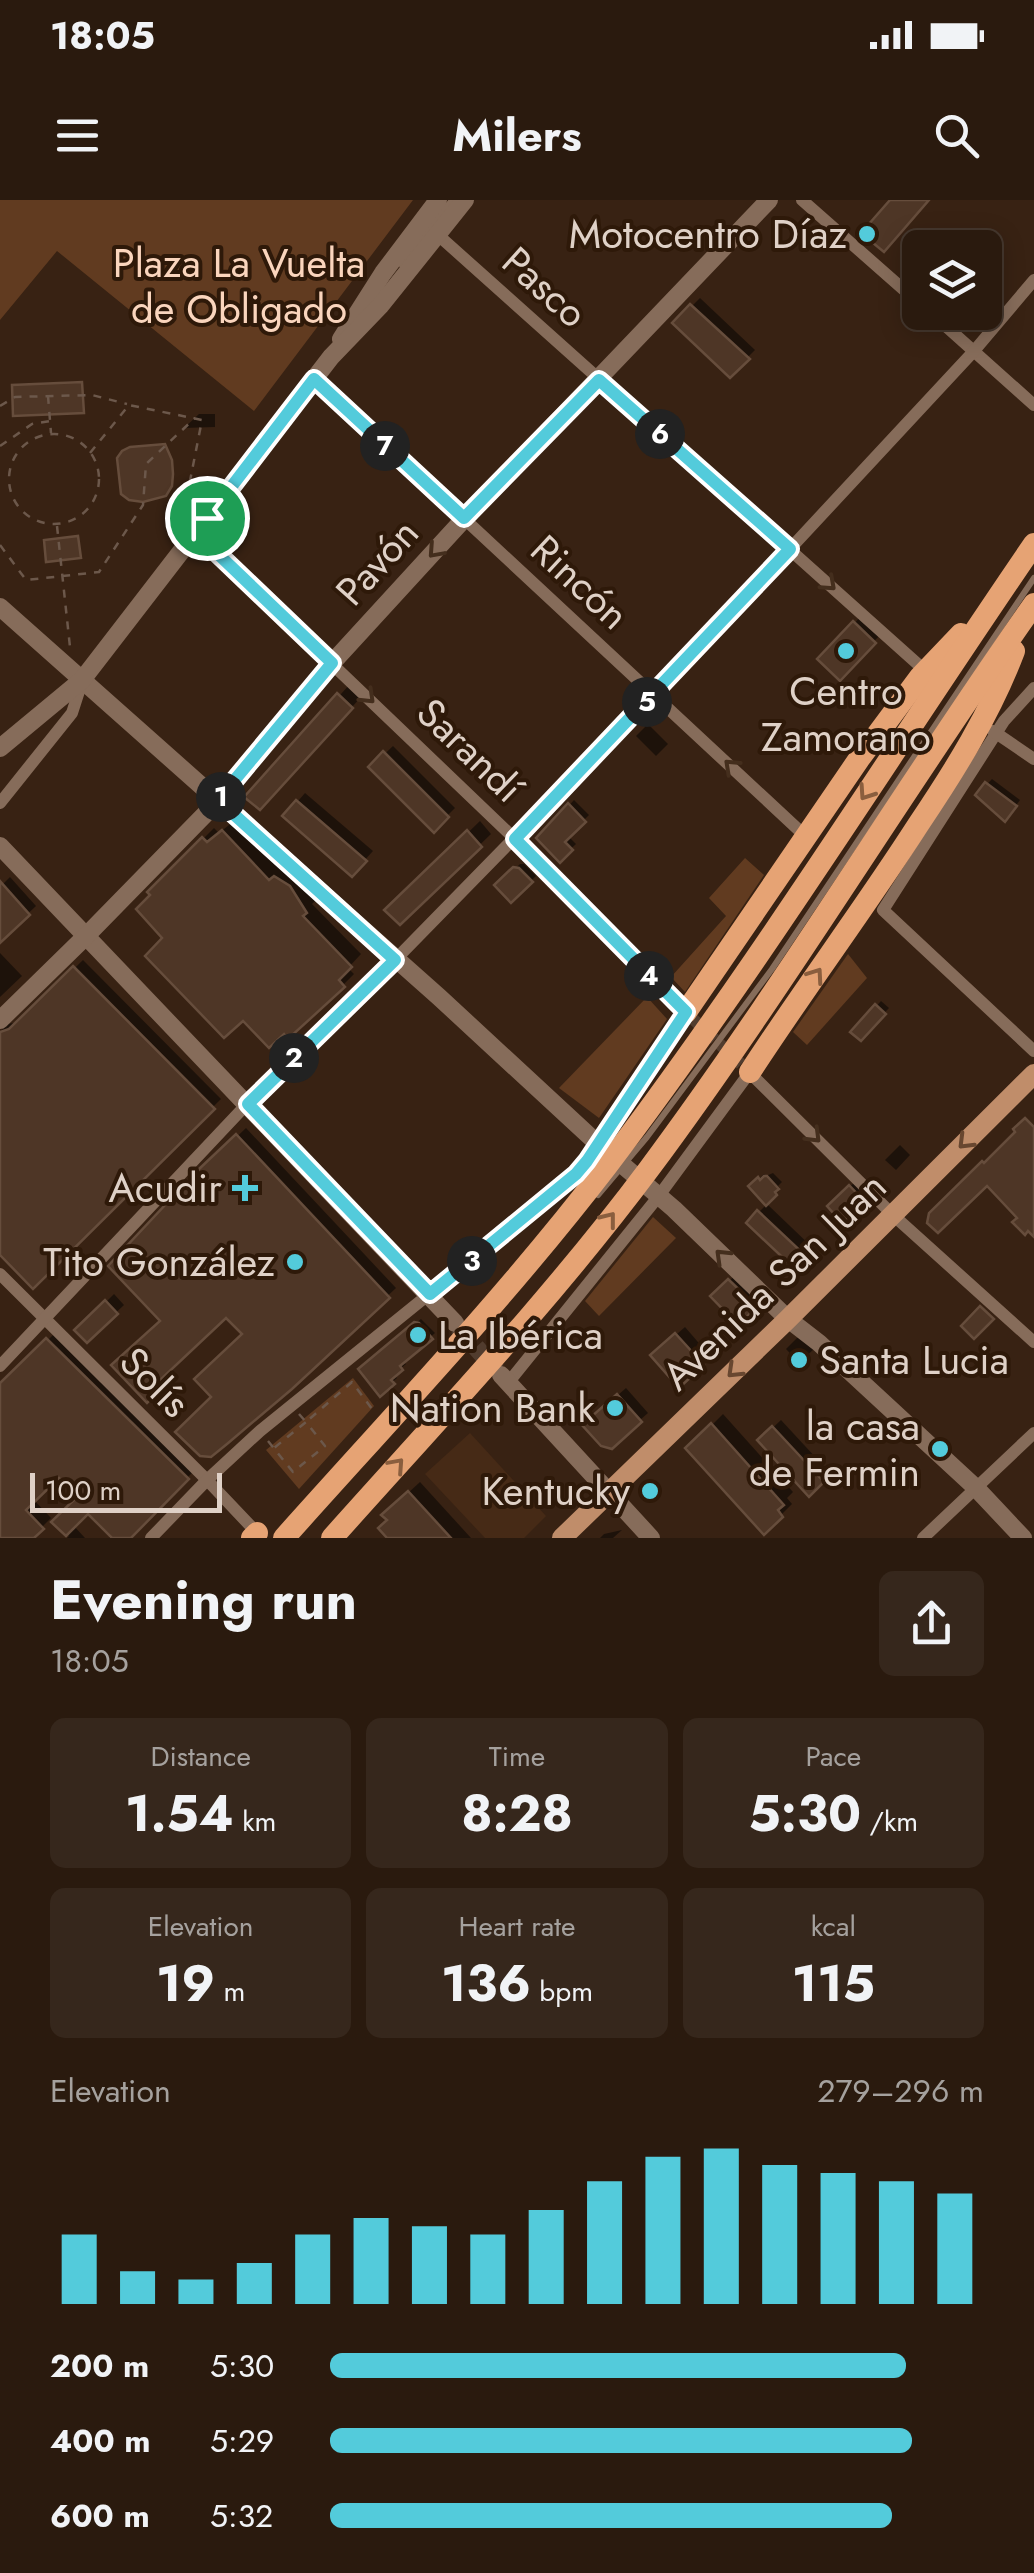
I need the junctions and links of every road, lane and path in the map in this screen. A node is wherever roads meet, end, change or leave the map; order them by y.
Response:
1 (438, 200) edge
2 (452, 200) edge
3 (465, 200) edge
4 (769, 200) edge
5 (802, 200) edge
6 (438, 234) junction
7 (1034, 280) edge
8 (902, 288) edge
9 (951, 330) edge
10 (974, 350) junction
11 (331, 356) junction
12 (314, 379) junction
13 (599, 380) junction
14 (48, 396) junction
15 (129, 404) junction
16 (1034, 405) edge
17 (0, 406) edge
18 (195, 418) junction
19 (50, 421) junction
20 (52, 434) junction
21 (0, 446) edge
22 (90, 453) junction
23 (0, 480) edge
24 (8, 480) junction
25 (464, 518) junction
26 (57, 524) junction
27 (201, 526) junction
28 (1034, 531) edge
29 (0, 544) edge
30 (1034, 544) edge
31 (790, 549) junction
32 (1027, 572) edge
33 (62, 576) junction
34 (998, 596) junction
35 (0, 607) edge
36 (1030, 610) edge
37 (332, 663) junction
38 (921, 667) dead end
39 (77, 675) junction
40 (1034, 688) edge
41 (654, 694) junction
42 (992, 729) junction
43 (0, 748) edge
44 (1034, 759) edge
45 (218, 800) junction
46 (0, 803) edge
47 (802, 833) dead end
48 (515, 839) junction
49 (0, 846) edge
50 (86, 936) junction
51 (395, 960) junction
52 (772, 969) junction
53 (689, 1015) junction
54 (0, 1020) edge
55 (1034, 1052) edge
56 (752, 1065) junction
57 (1034, 1074) edge
58 (701, 1096) junction
59 (248, 1104) junction
60 (598, 1144) junction
61 (658, 1198) junction
62 (893, 1215) junction
63 (0, 1274) edge
64 (430, 1294) junction
65 (487, 1312) junction
66 (44, 1318) junction
67 (788, 1319) junction
68 (455, 1322) tunnel mouth
69 (1034, 1342) edge
70 (0, 1366) edge
71 (504, 1379) joint
72 (372, 1409) dead end
73 (306, 1422) junction
74 (1034, 1433) edge
75 (207, 1480) junction
76 (976, 1488) junction
77 (610, 1492) junction
78 (257, 1536) edge
79 (151, 1538) edge
80 (284, 1538) edge
81 (332, 1538) edge
82 (562, 1538) edge
83 (651, 1538) edge
84 (922, 1538) edge
85 (1023, 1538) edge

1 - 11 street
2 - 11 lane
3 - 6 street
4 - 13 street, Pavón
5 - 8 street
6 - 11 street
6 - 13 street, Pasco
7 - 10 street
9 - 10 street
10 - 16 street
10 - 31 street
11 - 12 street
12 - 25 street, Rincón
12 - 27 street
13 - 25 street, Pavón
13 - 31 street, Pasco
14 - 15 path
14 - 17 path
14 - 19 path
15 - 18 path
15 - 22 path
18 - 27 path
18 - 33 path
19 - 20 path
19 - 21 path
20 - 22 path
20 - 24 path
22 - 26 path
23 - 24 path
24 - 26 path
25 -> 37 street, Pavón
25 - 41 street, Rincón
26 - 33 path
27 - 37 street, Sarandí
27 - 39 street
28 - 32 highway
29 - 33 path
30 - 32 highway
31 -> 38 street, Pasco
31 - 41 street
32 - 34 highway
32 - 52 lane
33 - 39 path
34 - 53 highway
34 -> 65 highway
35 - 39 street
56 -> 36 highway
36 - 58 highway
37 - 45 street, Pavón
37 -> 48 street, Sarandí
39 - 43 street
39 - 45 street
39 - 46 street
40 - 42 street
47 -> 41 street, Rincón
41 - 48 street
42 - 44 street
42 - 55 street
45 - 50 street, Pavón
45 - 51 street
48 - 51 street
48 - 53 street, Sarandí
49 - 50 street
50 - 54 street, Pavón
50 - 59 street
51 - 59 street
51 - 60 street
52 - 58 lane
52 - 65 lane
53 - 60 street
56 - 61 street
56 -> 62 street
57 -> 62 main road, Avenida San Juan
81 -> 58 highway
59 - 64 street
59 - 66 street
60 - 61 street
60 - 64 street
67 -> 61 street
61 - 71 street
62 - 67 main road, Avenida San Juan
62 - 69 street
63 - 66 street, Solís
64 - 68 street
64 - 75 street
65 - 80 highway
66 - 70 street
66 - 75 street, Solís
67 - 76 street
67 -> 77 main road, Avenida San Juan
71 - 77 street
72 - 73 path
73 - 73 path
74 - 76 street
75 - 78 street, Solís
75 - 79 street
76 - 84 street
76 - 85 street
77 - 82 main road, Avenida San Juan
77 - 83 street

